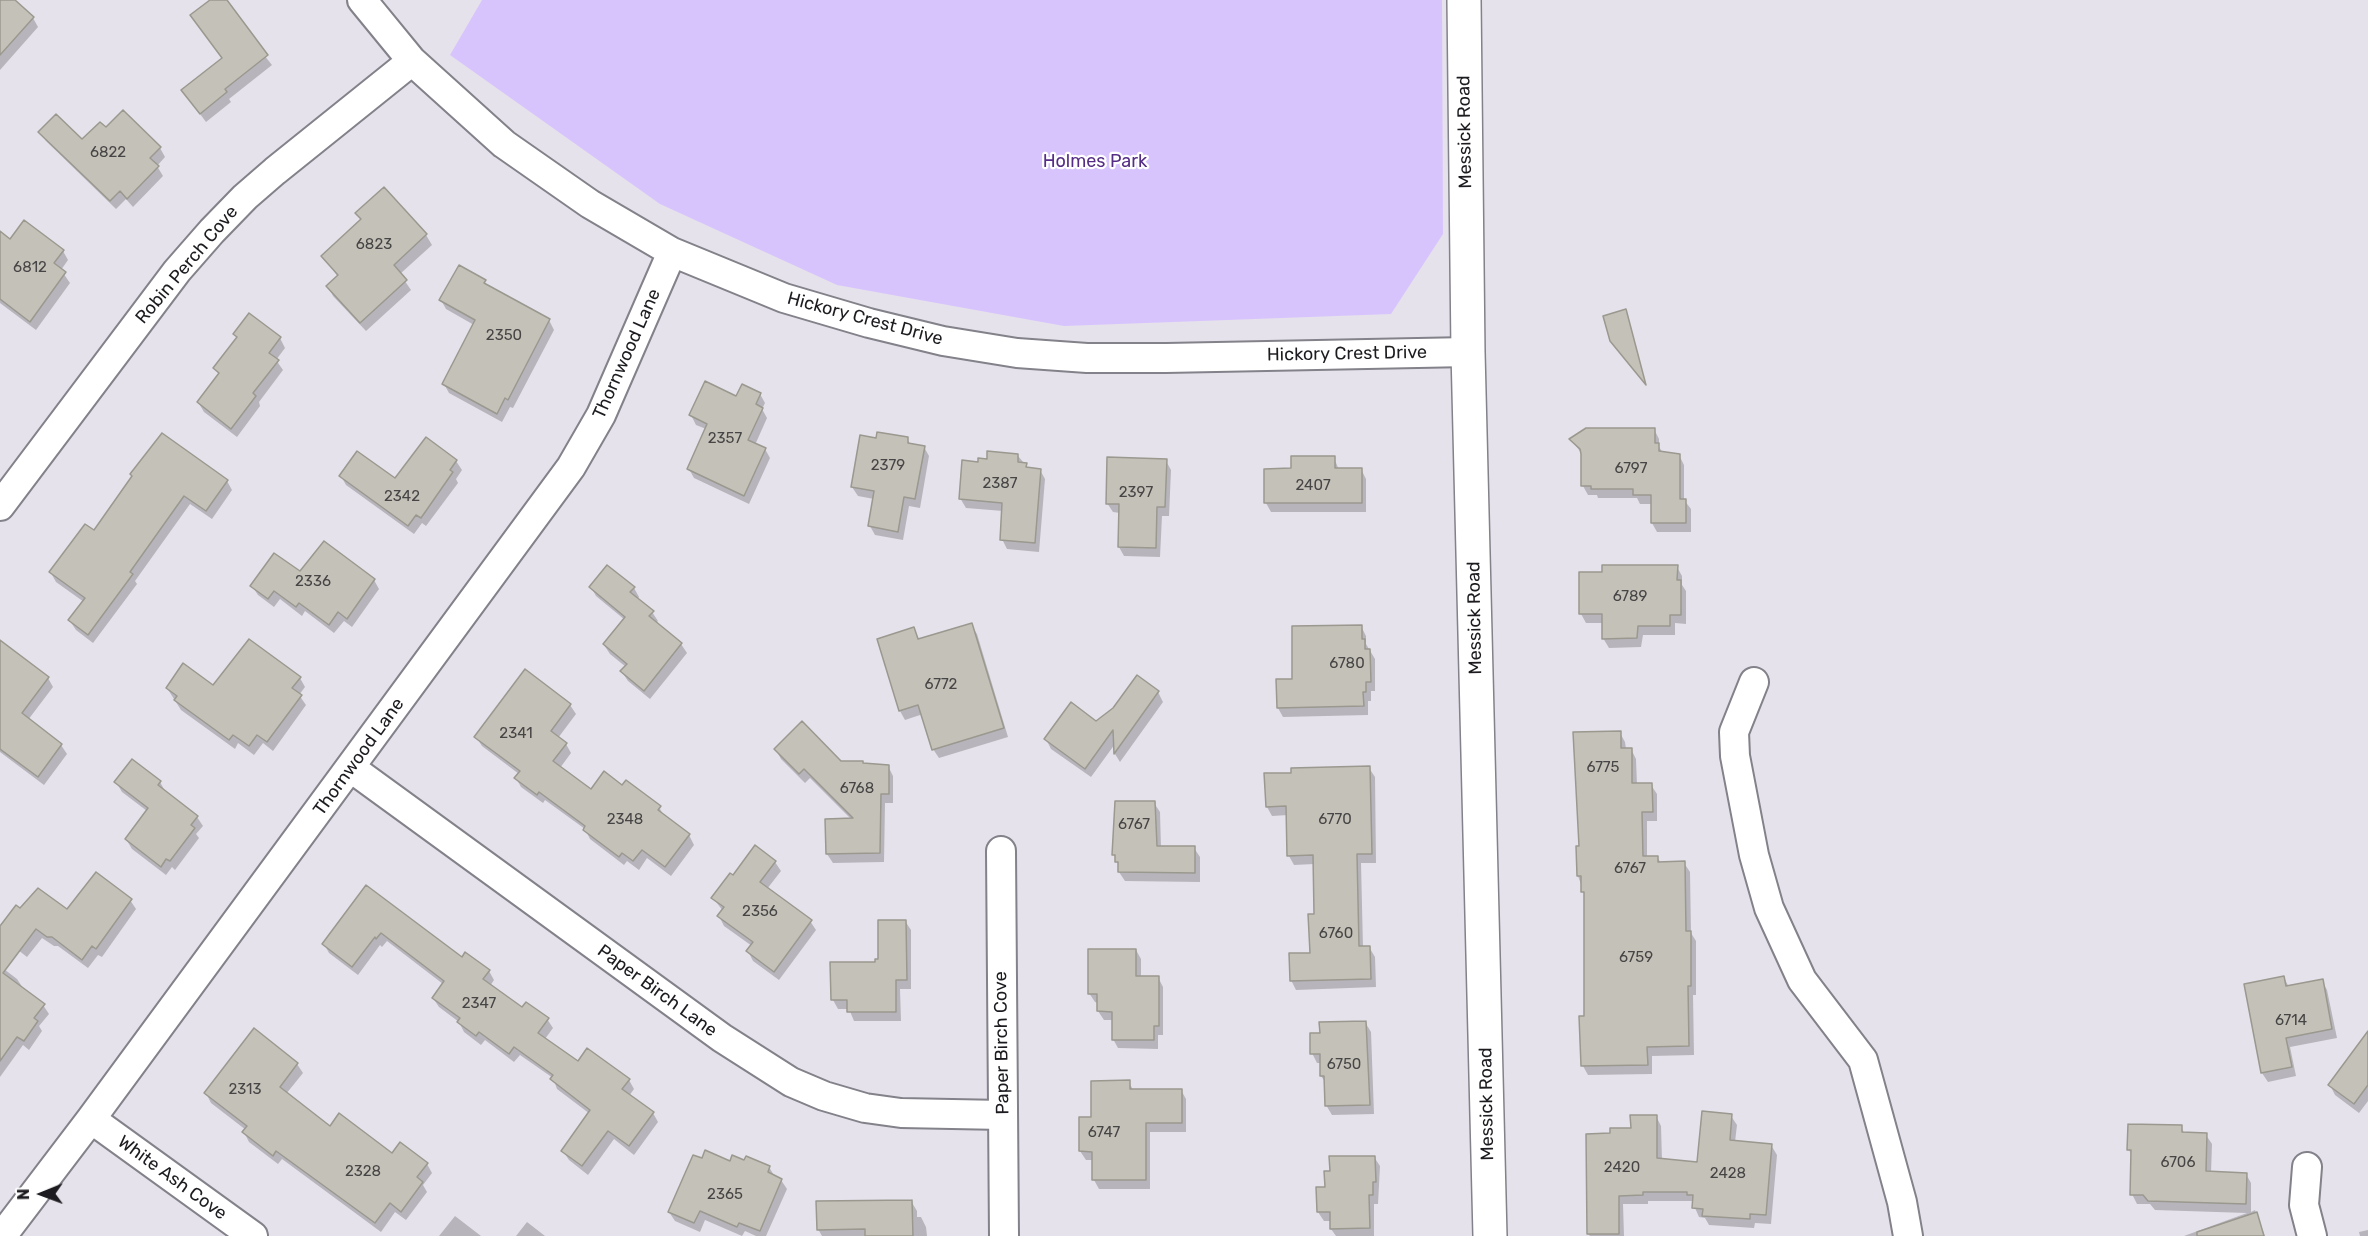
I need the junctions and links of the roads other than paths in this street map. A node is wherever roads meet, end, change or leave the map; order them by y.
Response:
1 (362, 0) edge
2 (1464, 0) edge
3 (412, 61) junction
4 (672, 252) junction
5 (1468, 352) junction
6 (0, 506) edge
7 (1754, 682) dead end
8 (351, 768) junction
9 (1001, 850) dead end
10 (1003, 1115) junction
11 (91, 1119) junction
12 (2307, 1167) dead end
13 (2, 1236) edge
14 (253, 1236) edge
15 (1004, 1236) edge
16 (1490, 1236) edge
17 (1908, 1236) edge
18 (2312, 1236) edge

1 - 3 street, Hickory Crest Drive
2 - 5 street, Messick Road
3 - 4 street, Hickory Crest Drive
3 - 6 street, Robin Perch Cove
4 - 5 street, Hickory Crest Drive
4 - 8 street, Thornwood Lane
5 - 16 street, Messick Road
7 - 17 street
8 - 10 street, Paper Birch Lane
8 - 11 street, Thornwood Lane
9 - 10 street, Paper Birch Cove
10 - 15 street, Paper Birch Cove
11 - 13 street, Thornwood Lane
11 - 14 street, White Ash Cove
12 - 18 street

